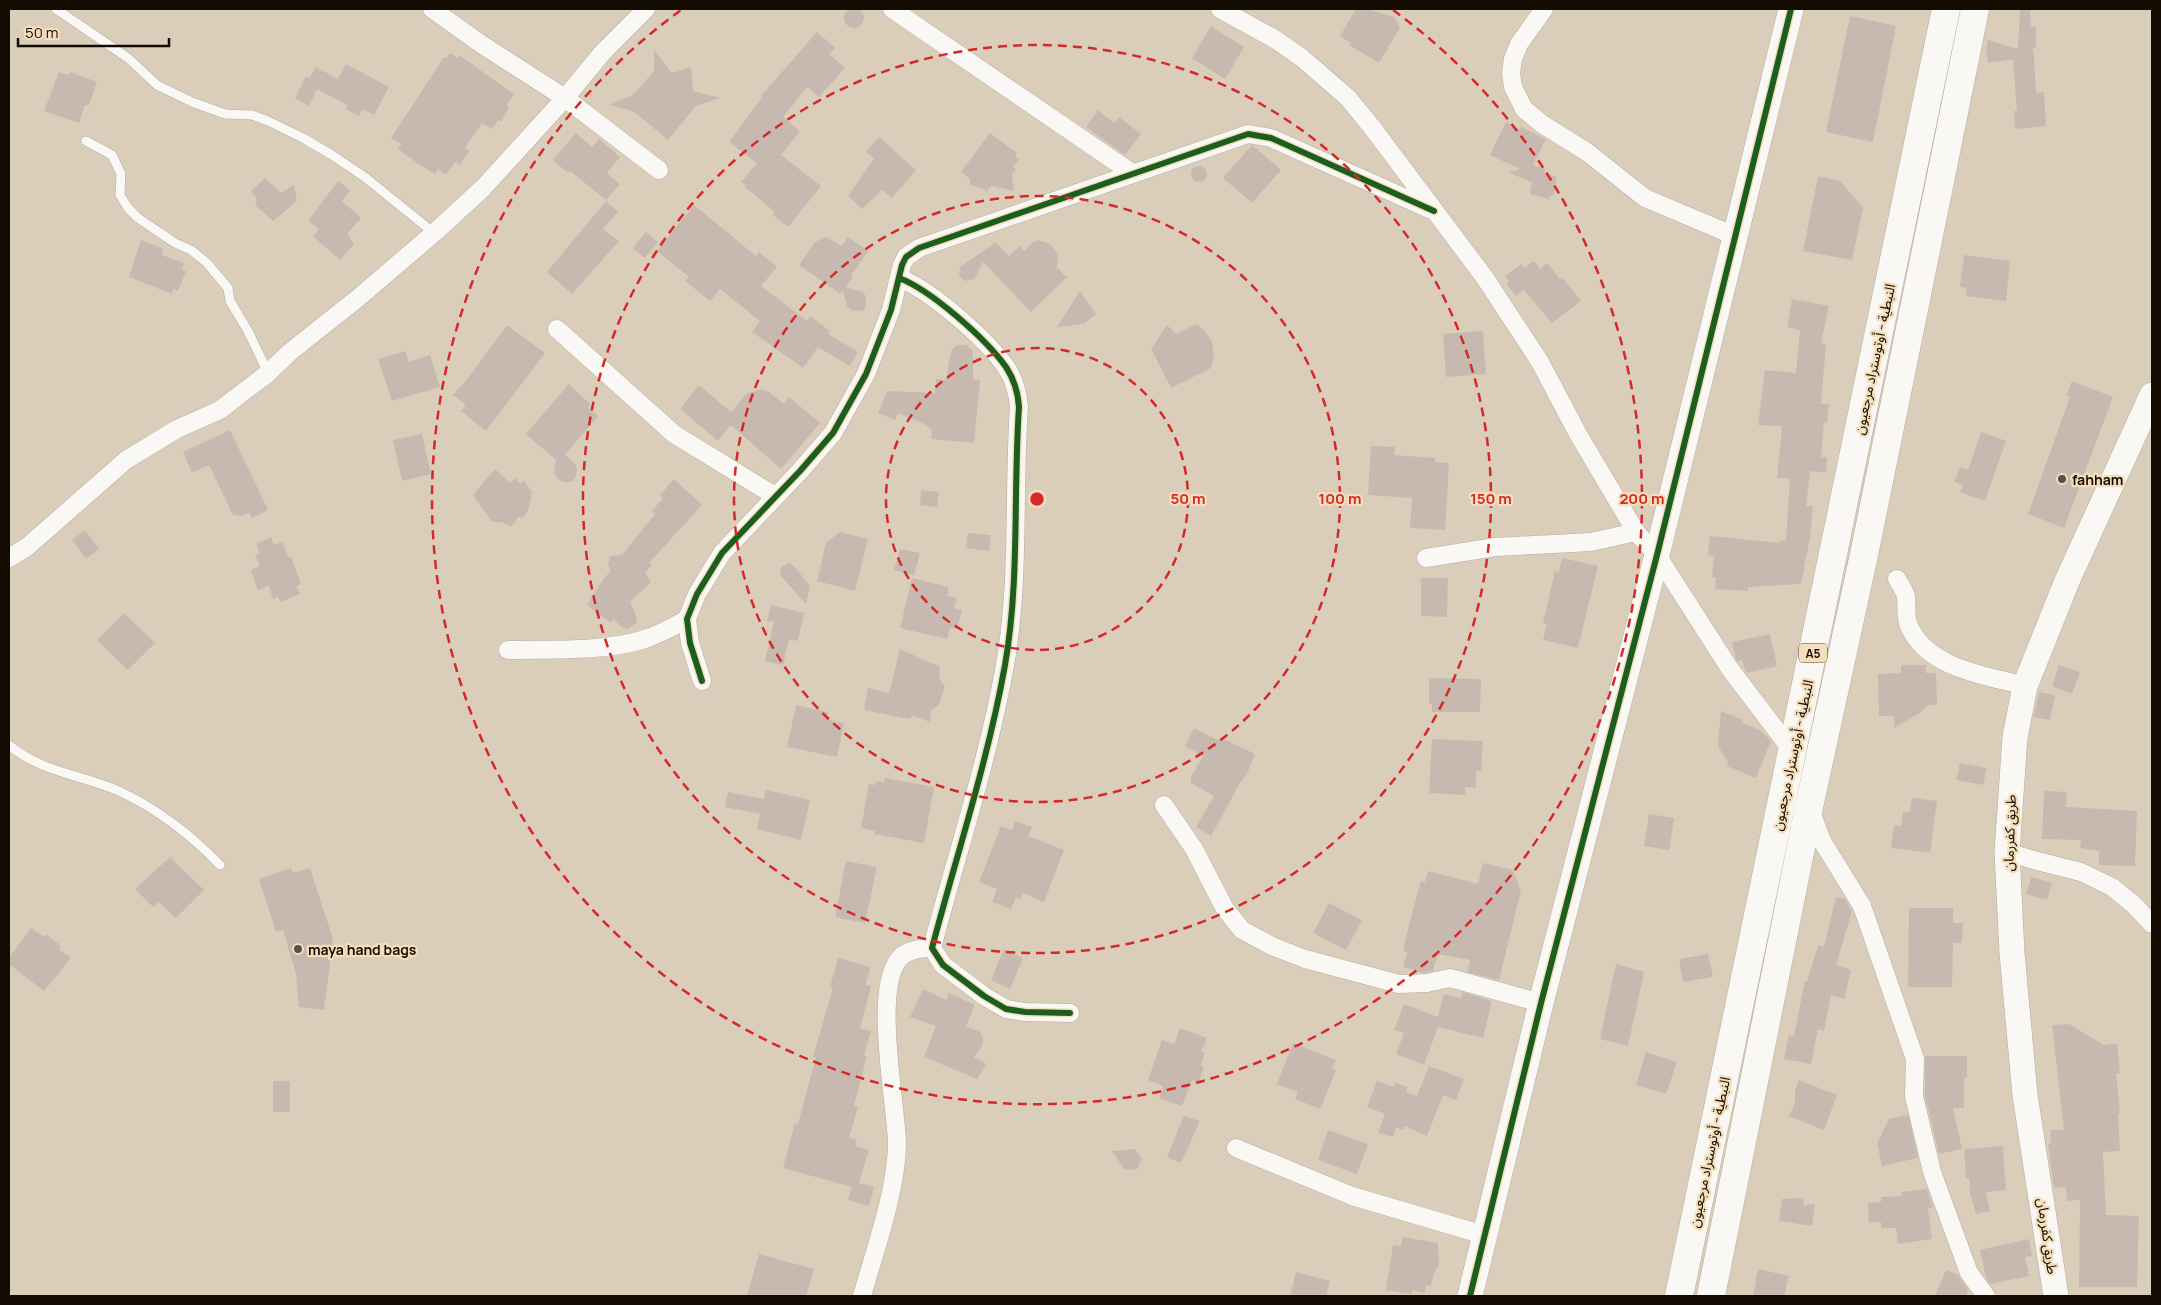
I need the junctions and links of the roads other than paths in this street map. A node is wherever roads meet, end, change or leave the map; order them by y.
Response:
1 (56, 9) edge
2 (432, 9) edge
3 (646, 9) edge
4 (892, 9) edge
5 (1220, 9) edge
6 (1544, 9) edge
7 (1791, 9) edge
8 (1946, 9) edge
9 (1975, 9) edge
10 (565, 98) junction
11 (86, 142) dead end
12 (660, 170) dead end
13 (1132, 173) junction
14 (1434, 211) junction
15 (434, 233) junction
16 (1736, 236) junction
17 (899, 278) junction
18 (557, 330) dead end
19 (268, 373) junction
20 (2152, 395) edge
21 (775, 496) junction
22 (1636, 532) junction
23 (1657, 554) junction
24 (9, 558) edge
25 (1426, 558) dead end
26 (1897, 579) dead end
27 (687, 619) junction
28 (508, 650) dead end
29 (702, 681) dead end
30 (2025, 686) junction
31 (9, 745) edge
32 (1793, 752) junction
33 (1164, 805) dead end
34 (1809, 807) junction
35 (2007, 852) junction
36 (220, 865) dead end
37 (2152, 924) edge
38 (932, 948) junction
39 (1541, 1003) junction
40 (1070, 1013) dead end
41 (1236, 1148) dead end
42 (1484, 1235) junction
43 (862, 1296) edge
44 (1470, 1296) edge
45 (1679, 1296) edge
46 (1711, 1296) edge
47 (1987, 1296) edge
48 (2056, 1296) edge

1 - 15 lane
2 - 10 street
3 - 10 street
4 - 13 street
5 - 14 street
6 - 16 street
7 - 16 street
8 - 32 highway, النبطية - أوتوستراد مرجعيون / A5
9 - 34 highway, النبطية - أوتوستراد مرجعيون / A5
10 - 12 street
10 - 15 street
11 - 19 lane
13 - 14 street
13 - 17 street
14 - 22 street
15 - 19 street
16 - 23 street
17 - 21 street
17 - 38 street
18 - 21 street
19 - 24 street
20 - 30 street, طريق كفررمان
21 - 27 street
22 - 23 street
22 - 25 street
23 - 32 street
23 - 39 street
26 - 30 street
27 - 28 street
27 - 29 street
30 - 35 street, طريق كفررمان
31 - 36 lane
32 - 45 highway, النبطية - أوتوستراد مرجعيون / A5
33 - 39 street
34 - 46 highway, النبطية - أوتوستراد مرجعيون / A5
34 - 47 street
35 - 37 street
35 - 48 street, طريق كفررمان
38 - 40 street
38 - 43 street
39 - 42 street
41 - 42 street
42 - 44 street

